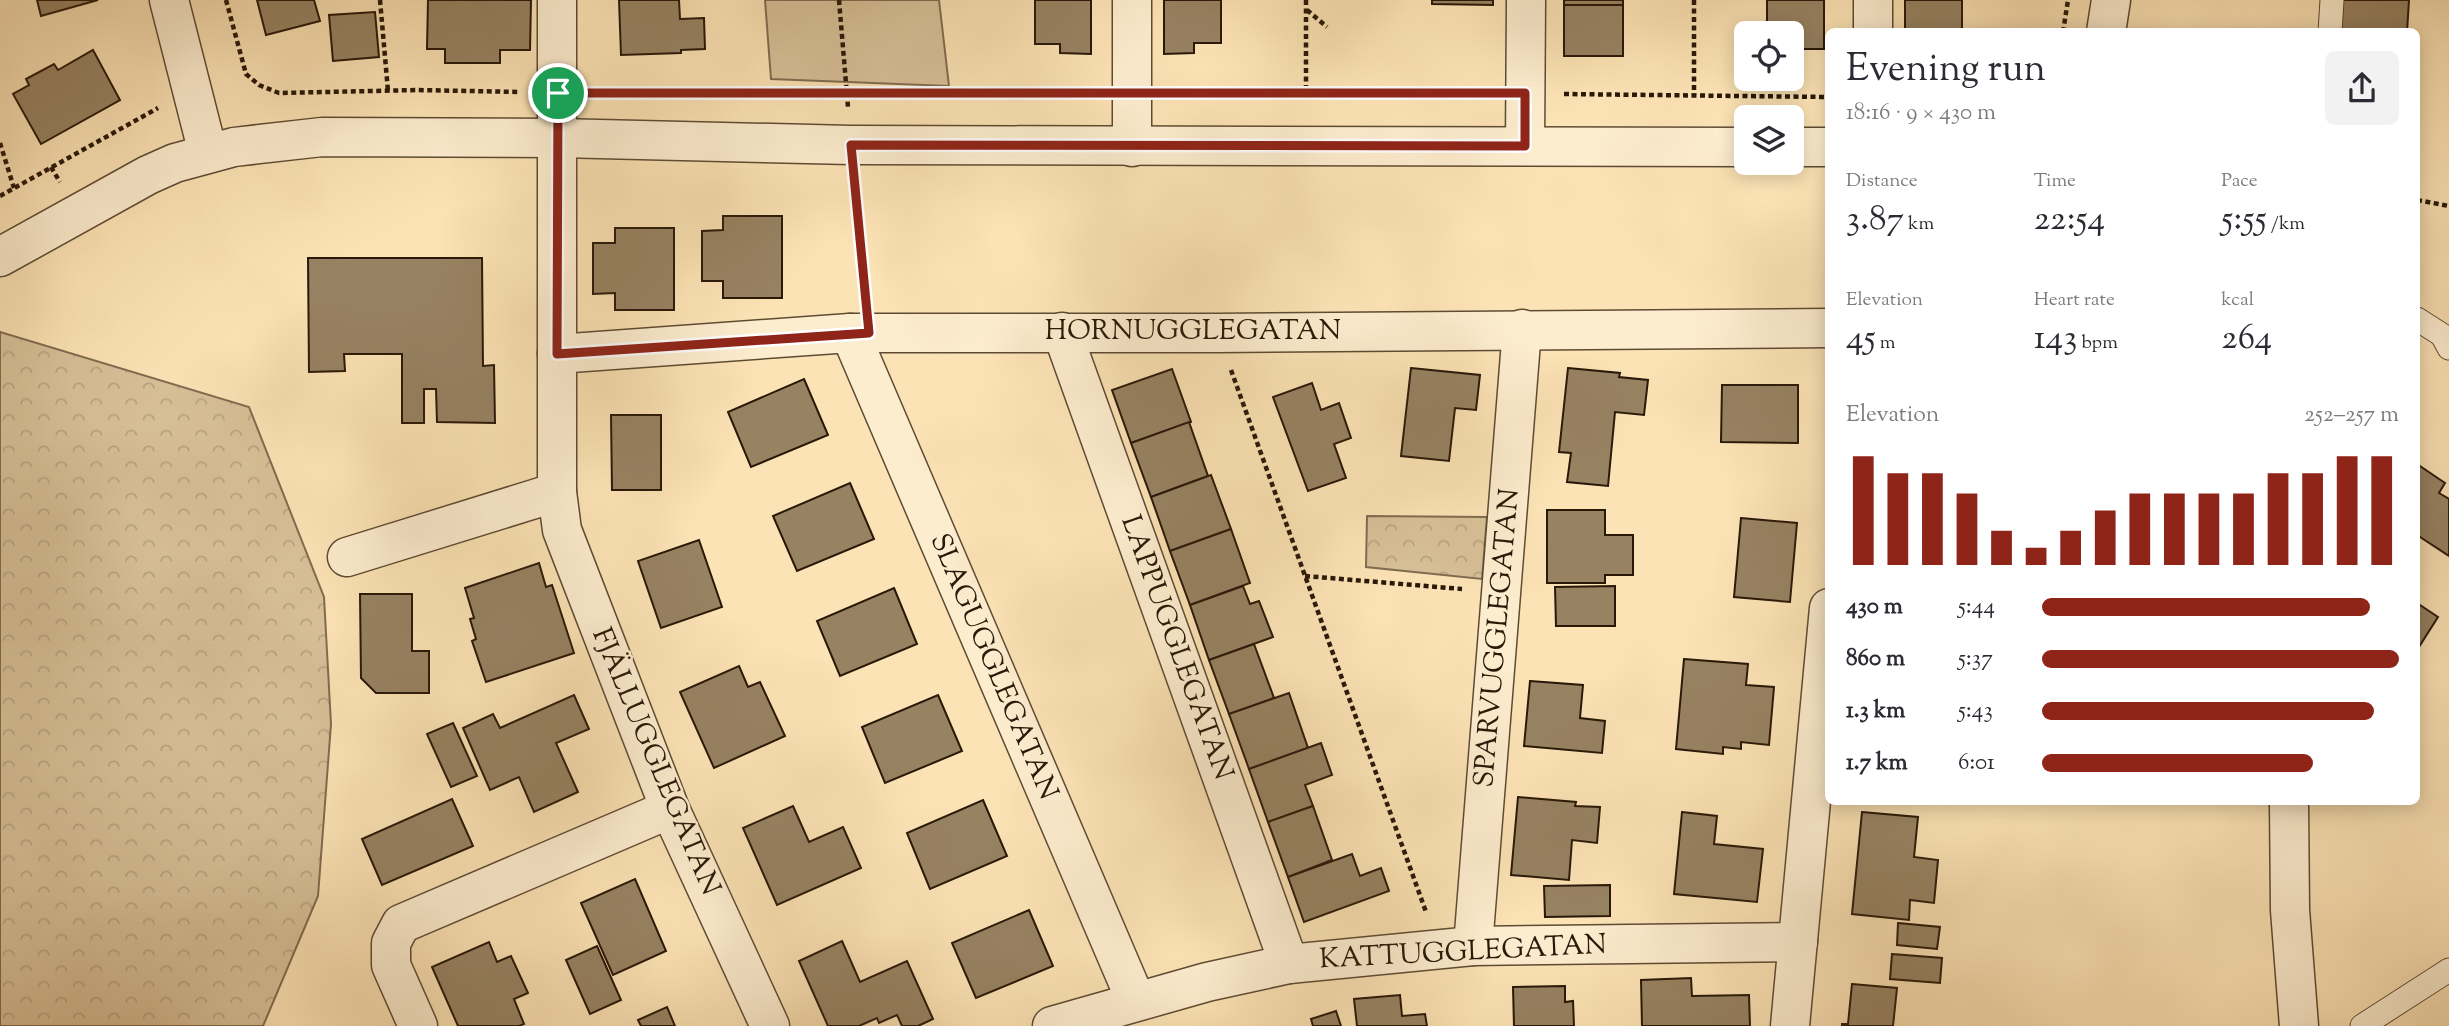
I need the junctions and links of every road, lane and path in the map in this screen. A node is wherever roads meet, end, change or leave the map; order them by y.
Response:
1 (169, 0) edge
2 (226, 0) edge
3 (380, 0) edge
4 (557, 0) edge
5 (839, 0) edge
6 (1132, 0) edge
7 (1306, 0) edge
8 (1526, 0) edge
9 (1694, 0) edge
10 (1873, 0) edge
11 (2068, 0) edge
12 (2111, 0) edge
13 (2332, 0) edge
14 (1306, 10) junction
15 (1327, 27) dead end
16 (1873, 28) edge
17 (2064, 28) edge
18 (2107, 28) edge
19 (2330, 28) edge
20 (388, 91) junction
21 (847, 92) junction
22 (558, 93) junction
23 (1132, 93) junction
24 (1306, 93) junction
25 (1525, 93) junction
26 (1695, 95) junction
27 (193, 97) junction
28 (1825, 97) edge
29 (558, 138) junction
30 (0, 143) edge
31 (851, 145) junction
32 (1525, 146) junction
33 (1132, 147) junction
34 (1734, 147) edge
35 (1804, 147) edge
36 (1825, 147) edge
37 (208, 153) junction
38 (51, 167) junction
39 (62, 185) dead end
40 (14, 188) junction
41 (0, 196) edge
42 (2420, 201) edge
43 (2449, 206) edge
44 (0, 257) edge
45 (2420, 321) edge
46 (1825, 328) edge
47 (1522, 329) junction
48 (1062, 332) junction
49 (860, 333) junction
50 (1217, 333) junction
51 (2449, 348) edge
52 (557, 354) junction
53 (557, 492) junction
54 (347, 558) dead end
55 (1305, 576) junction
56 (1501, 592) junction
57 (1825, 651) edge
58 (2289, 805) edge
59 (670, 809) junction
60 (1798, 942) junction
61 (1456, 947) junction
62 (1289, 964) junction
63 (2449, 970) edge
64 (1136, 1002) junction
65 (418, 1026) edge
66 (770, 1026) edge
67 (1052, 1026) edge
68 (1790, 1026) edge
69 (2299, 1026) edge
70 (2362, 1026) edge

1 - 27 street
2 - 20 path
3 - 20 path
4 - 22 street, FJÄLLUGGLEGATAN
5 - 21 path
6 - 23 street
7 - 14 path
8 - 25 street
9 - 26 path
10 - 16 street
11 - 17 path
12 - 18 street
13 - 19 lane
14 - 15 path
14 - 24 path
20 - 22 path
21 - 22 path
21 - 23 path
21 - 31 path
22 - 29 street, FJÄLLUGGLEGATAN
23 - 24 path
23 - 33 street
24 - 25 path
25 - 26 path
25 - 32 street
26 - 28 path
27 - 37 street
27 - 38 path
29 - 31 street
29 - 37 street
29 - 52 street, FJÄLLUGGLEGATAN
30 - 40 path
31 - 33 street
31 - 49 path
32 - 33 street
32 - 34 street
35 - 36 street
37 - 44 street
38 - 39 path
38 - 40 path
40 - 41 path
42 - 43 path
45 - 51 lane
46 - 47 street, HORNUGGLEGATAN
47 - 50 street, HORNUGGLEGATAN
47 - 56 street, SPARVUGGLEGATAN
48 - 49 street, HORNUGGLEGATAN
48 - 50 street, HORNUGGLEGATAN
48 - 62 street, LAPPUGGLEGATAN
49 - 52 street, HORNUGGLEGATAN
49 - 64 street, SLAGUGGLEGATAN
50 - 55 path
52 - 53 street, FJÄLLUGGLEGATAN
53 - 54 street
53 - 59 street, FJÄLLUGGLEGATAN
55 - 56 path
55 - 61 path
56 - 61 street, SPARVUGGLEGATAN
57 - 60 street
58 - 69 street
59 - 65 street
59 - 66 street, FJÄLLUGGLEGATAN
60 - 61 street, KATTUGGLEGATAN
60 - 68 street
61 - 62 street, KATTUGGLEGATAN
62 - 64 street, KATTUGGLEGATAN
63 - 70 lane
64 - 67 street, KATTUGGLEGATAN

